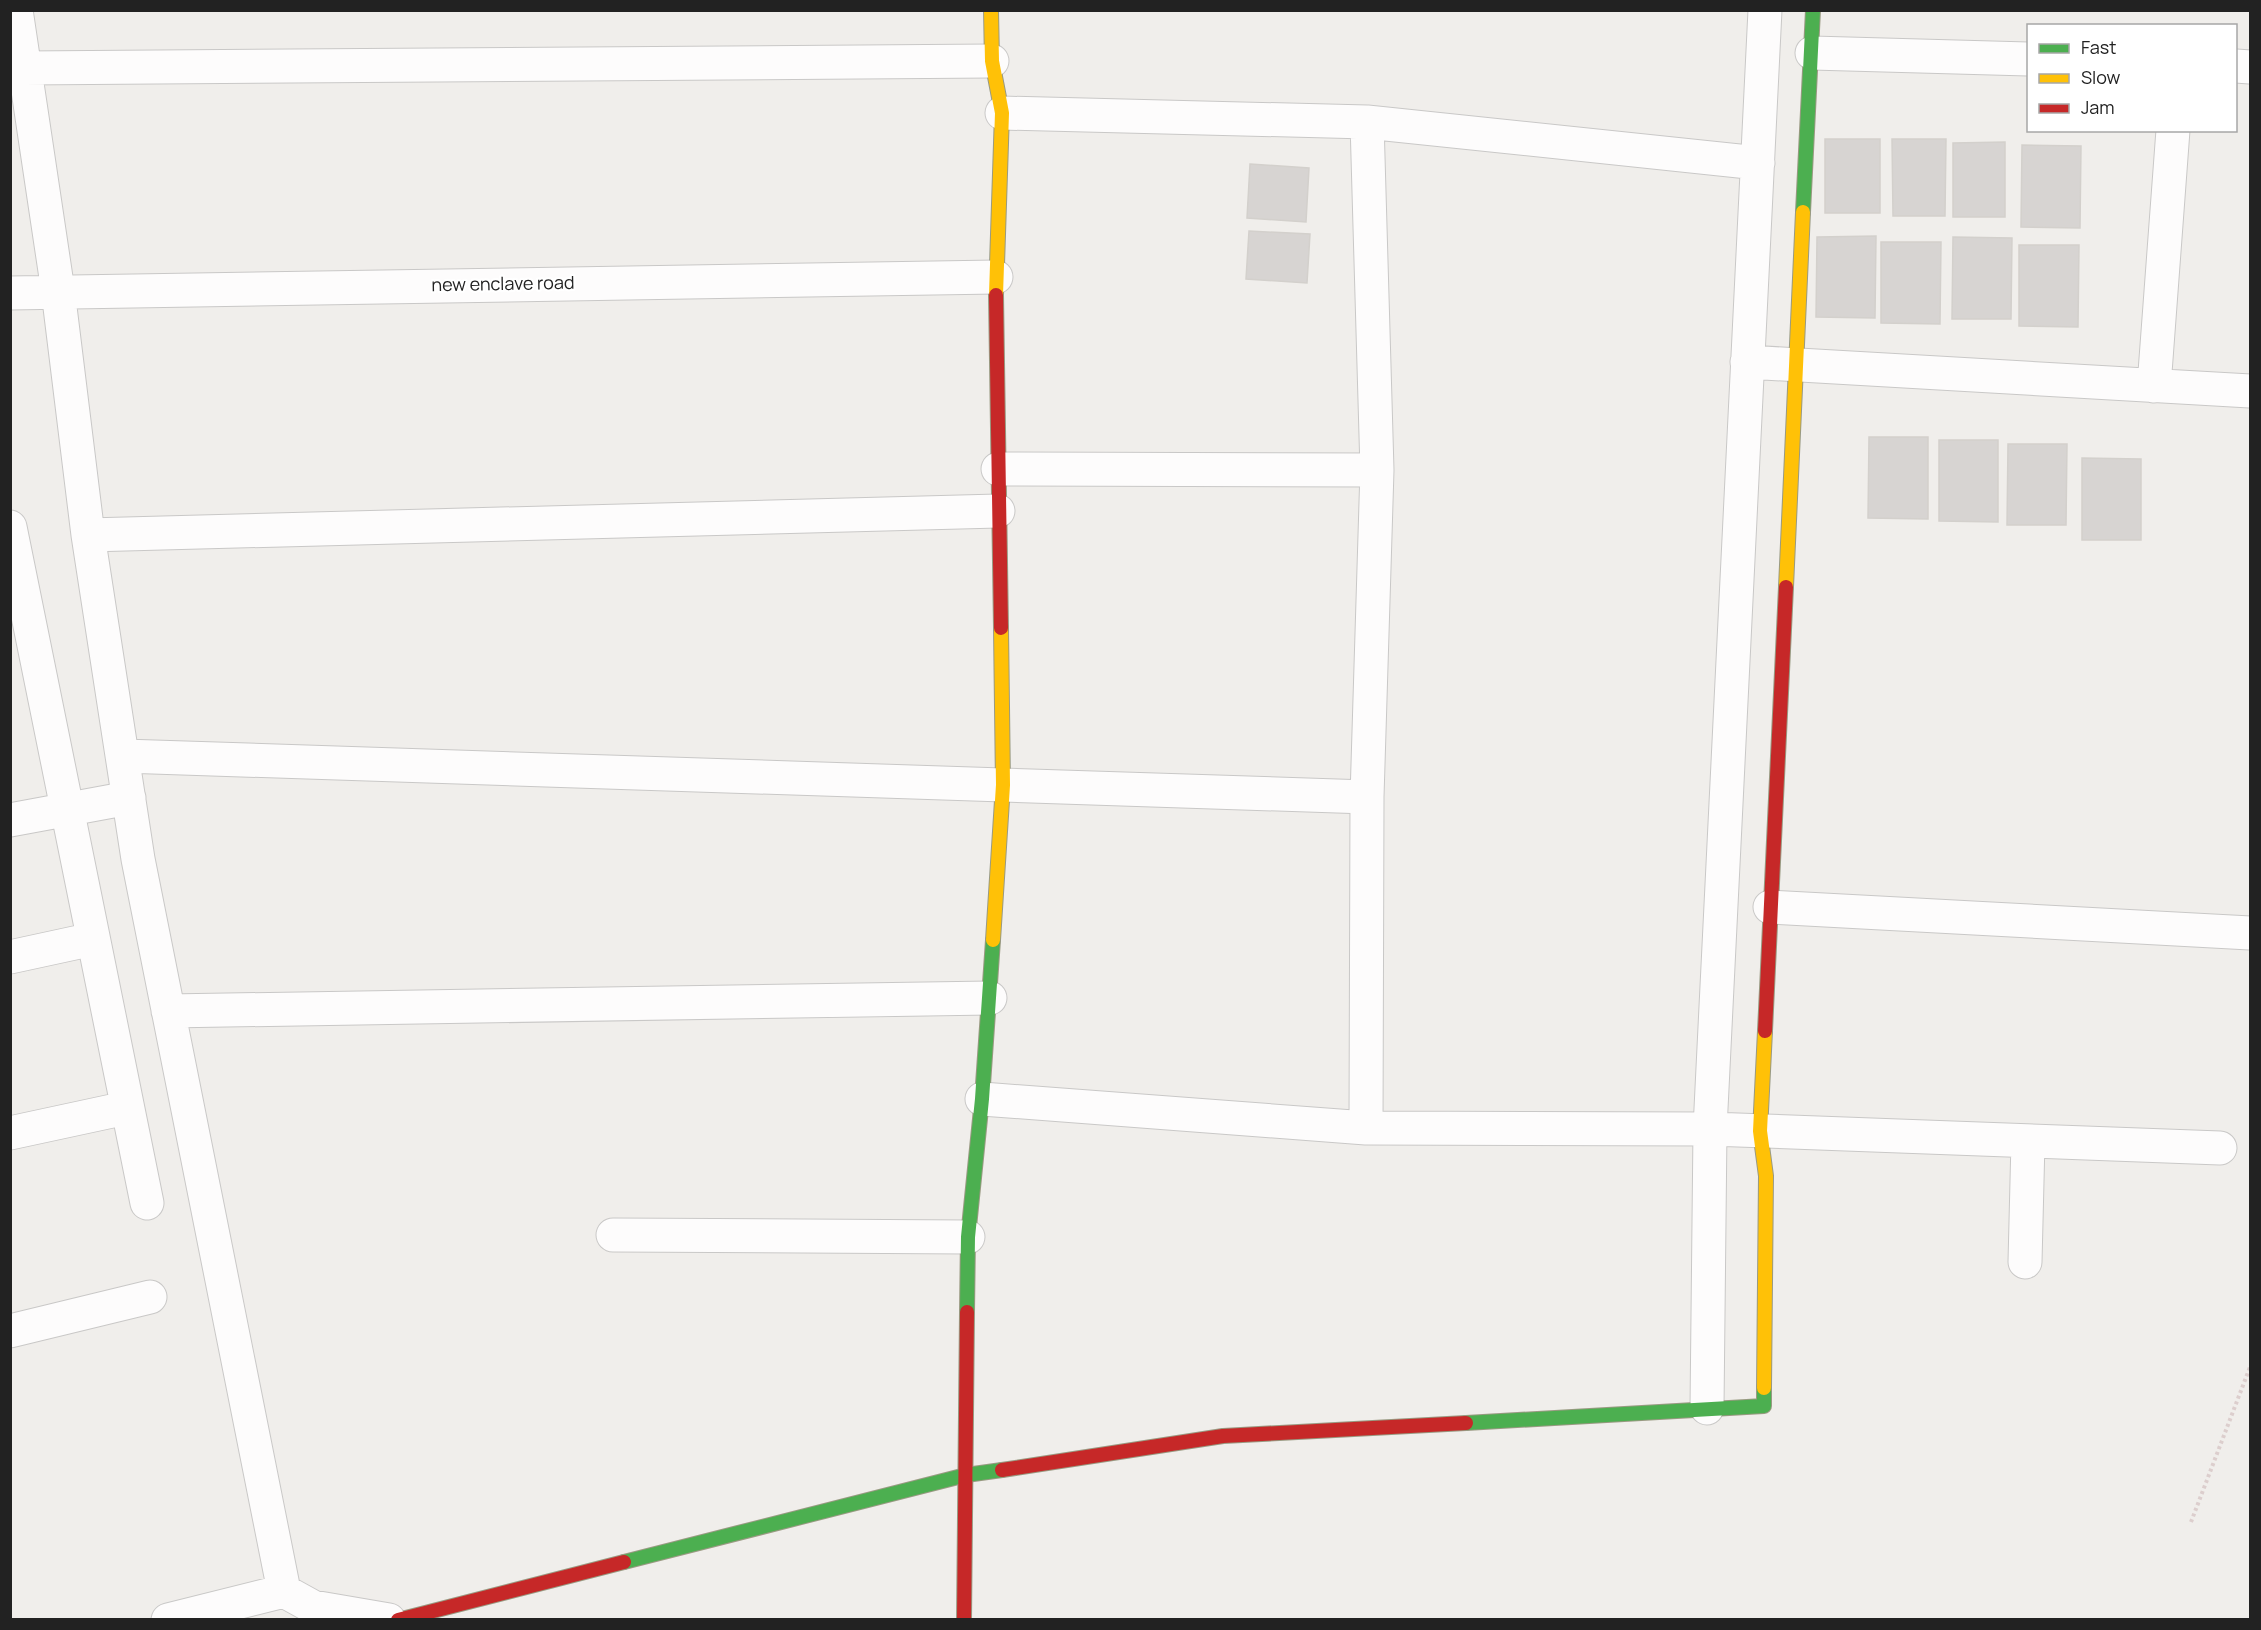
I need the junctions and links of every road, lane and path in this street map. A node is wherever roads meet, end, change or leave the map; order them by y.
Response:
1 (16, 10) edge
2 (991, 10) edge
3 (1765, 10) edge
4 (1813, 10) edge
5 (1812, 53) junction
6 (2027, 59) edge
7 (992, 61) junction
8 (24, 68) junction
9 (1002, 113) junction
10 (1367, 122) junction
11 (2173, 132) edge
12 (1758, 163) junction
13 (996, 277) junction
14 (58, 291) junction
15 (10, 293) edge
16 (1747, 362) junction
17 (1797, 364) junction
18 (2154, 386) junction
19 (2250, 391) edge
20 (998, 469) junction
21 (1377, 470) junction
22 (998, 511) junction
23 (10, 527) edge
24 (88, 535) junction
25 (21, 635) edge
26 (123, 756) junction
27 (1003, 785) junction
28 (1367, 796) junction
29 (129, 798) junction
30 (67, 810) junction
31 (10, 820) edge
32 (1770, 907) junction
33 (2250, 933) edge
34 (93, 939) junction
35 (10, 957) edge
36 (990, 998) junction
37 (168, 1011) junction
38 (982, 1099) junction
39 (126, 1108) junction
40 (1366, 1128) junction
41 (1710, 1129) junction
42 (1760, 1131) junction
43 (10, 1133) edge
44 (2028, 1141) junction
45 (2220, 1148) dead end
46 (147, 1203) dead end
47 (613, 1235) dead end
48 (968, 1237) junction
49 (2025, 1263) dead end
50 (150, 1297) dead end
51 (10, 1331) edge
52 (2250, 1367) edge
53 (1707, 1408) junction
54 (966, 1475) junction
55 (2191, 1522) dead end
56 (284, 1591) junction
57 (315, 1613) edge
58 (168, 1620) edge
59 (390, 1620) edge
60 (398, 1620) edge
61 (964, 1620) edge

1 - 8 street
2 - 7 street
3 - 12 street
4 - 5 street
5 - 6 street
5 - 17 street
7 - 8 street
7 - 9 street
8 - 14 street
9 - 10 street
9 - 13 street
10 - 12 street
10 - 21 street
11 - 18 street
12 - 16 street
13 - 14 street, new enclave road
13 - 20 street
14 - 15 street, new enclave road
14 - 24 street
16 - 17 street
16 - 41 street
17 - 18 street
17 - 32 street
18 - 19 street
20 - 21 street
20 - 22 street
21 - 28 street
22 - 24 street
22 - 27 street
23 - 25 street
24 - 26 street
25 - 30 street
26 - 27 street
26 - 29 street
27 - 28 street
27 - 36 street
28 - 40 street
29 - 30 street
29 - 37 street
30 - 31 street
30 - 34 street
32 - 33 street
32 - 42 street
34 - 35 street
34 - 39 street
36 - 37 street
36 - 38 street
37 - 56 street
38 - 40 street
38 - 48 street
39 - 43 street
39 - 46 street
40 - 41 street
41 - 42 street
41 - 53 street
42 - 44 street
42 - 53 street
44 - 45 street
44 - 49 street
47 - 48 street
48 - 54 street
50 - 51 street
52 - 55 path
53 - 54 street
54 - 60 street
54 - 61 street
56 - 57 street
56 - 58 street
57 - 59 street

